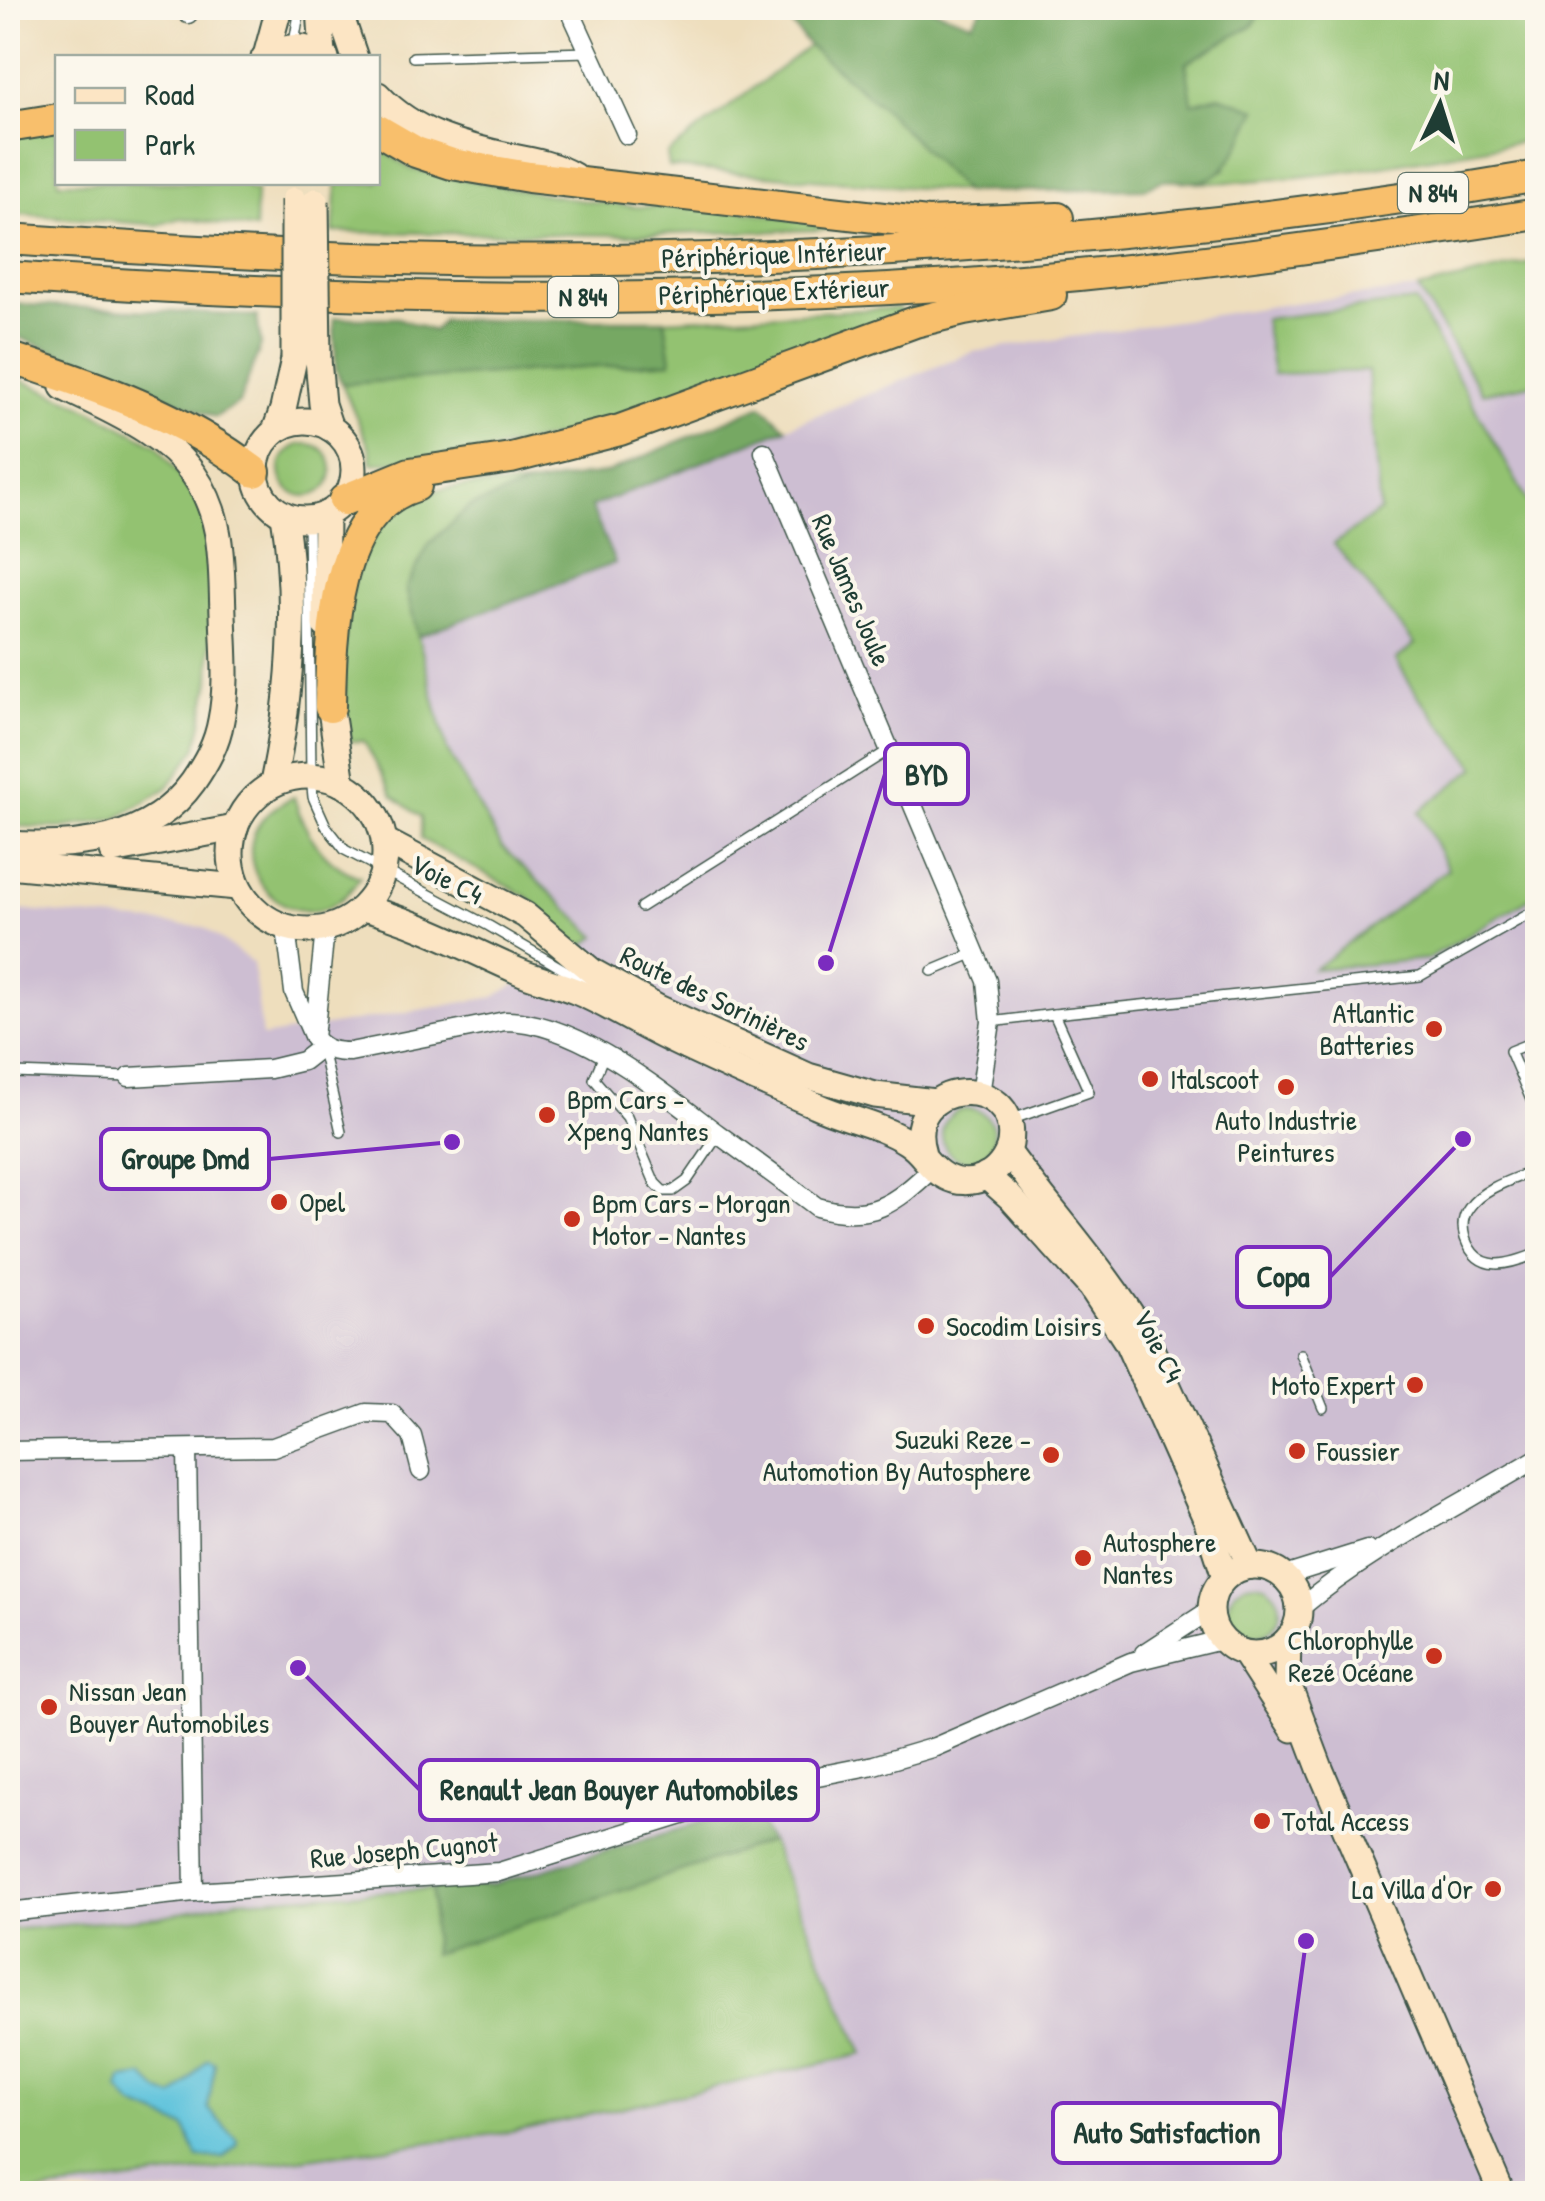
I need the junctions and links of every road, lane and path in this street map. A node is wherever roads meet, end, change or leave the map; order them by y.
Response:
1 (279, 8) edge
2 (300, 8) edge
3 (320, 8) edge
4 (338, 8) edge
5 (569, 8) edge
6 (293, 46) junction
7 (589, 52) junction
8 (266, 55) edge
9 (270, 55) edge
10 (322, 55) edge
11 (325, 55) edge
12 (353, 55) edge
13 (413, 57) dead end
14 (380, 97) edge
15 (55, 120) edge
16 (8, 128) edge
17 (380, 131) edge
18 (626, 135) dead end
19 (1538, 176) edge
20 (583, 181) junction
21 (304, 191) edge
22 (1538, 214) edge
23 (1104, 232) junction
24 (8, 239) edge
25 (1158, 266) junction
26 (8, 277) edge
27 (8, 358) edge
28 (306, 359) junction
29 (330, 428) junction
30 (275, 431) junction
31 (764, 452) dead end
32 (475, 464) junction
33 (255, 472) junction
34 (315, 512) junction
35 (330, 707) junction
36 (889, 750) junction
37 (311, 776) junction
38 (274, 783) junction
39 (342, 784) junction
40 (234, 828) junction
41 (384, 841) junction
42 (8, 844) edge
43 (8, 853) edge
44 (8, 865) edge
45 (384, 872) junction
46 (237, 887) junction
47 (641, 907) dead end
48 (363, 908) junction
49 (1538, 909) edge
50 (286, 928) junction
51 (326, 929) junction
52 (975, 953) junction
53 (932, 971) dead end
54 (1054, 1014) junction
55 (992, 1022) junction
56 (688, 1035) dead end
57 (1538, 1040) edge
58 (318, 1042) junction
59 (604, 1055) junction
60 (8, 1070) edge
61 (129, 1077) joint
62 (796, 1084) dead end
63 (980, 1094) junction
64 (875, 1095) junction
65 (935, 1102) junction
66 (843, 1106) junction
67 (1538, 1116) edge
68 (1008, 1121) junction
69 (341, 1132) dead end
70 (719, 1134) junction
71 (1008, 1152) junction
72 (928, 1161) junction
73 (1538, 1170) edge
74 (986, 1176) junction
75 (1019, 1189) junction
76 (1036, 1208) junction
77 (1538, 1253) edge
78 (1301, 1354) dead end
79 (1324, 1408) dead end
80 (187, 1450) junction
81 (8, 1451) edge
82 (1538, 1458) edge
83 (421, 1471) dead end
84 (1222, 1534) junction
85 (1400, 1537) junction
86 (1250, 1566) junction
87 (1284, 1576) junction
88 (1225, 1577) junction
89 (1299, 1609) junction
90 (1210, 1610) junction
91 (1288, 1640) junction
92 (1233, 1646) junction
93 (1130, 1662) junction
94 (1321, 1771) junction
95 (194, 1892) junction
96 (8, 1912) edge
97 (1502, 2194) edge

1 - 8 main road
2 - 6 lane
3 - 11 main road
4 - 12 main road
5 - 7 street
6 - 9 main road
6 - 10 main road
7 - 13 lane
7 - 18 street
14 - 20 main road
15 - 16 highway
17 - 20 highway
19 - 23 highway, Périphérique Intérieur / N 844
20 - 23 highway
21 - 28 main road, bridge
22 - 25 highway, Périphérique Extérieur / N 844
23 - 24 highway, Périphérique Intérieur / N 844
25 - 26 highway, Périphérique Extérieur / N 844
25 - 32 highway
27 - 33 highway
27 - 42 main road
28 - 29 main road
28 - 30 main road
29 - 30 main road
29 - 34 main road
30 - 33 main road
31 - 36 street, Rue James Joule
32 - 34 highway
32 - 35 highway
33 - 34 main road
34 - 35 main road
34 - 37 lane, Voie C4
34 - 38 main road
35 - 39 main road
36 - 47 lane
36 - 52 street, Rue James Joule
37 - 38 main road
37 - 39 main road
37 - 45 lane, Voie C4
38 - 40 main road
39 - 41 main road
40 - 43 main road
40 - 46 main road
41 - 45 main road
41 - 64 main road, Route des Sorinières
44 - 46 main road
45 - 48 main road
45 - 56 lane, Voie C4
46 - 50 main road
48 - 51 main road
48 - 66 main road, Route des Sorinières
49 - 54 lane
50 - 51 main road
50 - 58 street
51 - 58 street
52 - 53 lane
52 - 55 street, Rue James Joule
54 - 55 lane
54 - 68 lane
55 - 63 street, Rue James Joule
57 - 67 lane
58 - 59 street
58 - 61 street
58 - 69 lane
59 - 70 street
59 - 70 lane
60 - 61 lane
62 - 66 lane
63 - 65 main road, Route des Sorinières
63 - 68 main road
64 - 65 main road, Route des Sorinières
64 - 66 lane
65 - 72 main road
66 - 72 main road, Route des Sorinières
68 - 71 main road
70 - 72 street
71 - 74 main road
71 - 75 main road
72 - 74 main road, Route des Sorinières
73 - 77 lane
74 - 75 main road
75 - 76 lane, Voie C4
75 - 76 lane, Voie C4
75 - 84 main road
76 - 84 lane, Voie C4
78 - 79 lane
80 - 81 street
80 - 83 street
80 - 95 street
82 - 85 street
84 - 86 main road
84 - 88 main road
85 - 87 street
85 - 89 street
86 - 87 main road
86 - 88 main road
87 - 89 main road
88 - 90 main road
89 - 91 main road
90 - 92 main road
90 - 93 street, Rue Joseph Cugnot
91 - 92 main road
91 - 94 main road
92 - 93 street, Rue Joseph Cugnot
92 - 94 main road
93 - 95 street, Rue Joseph Cugnot
94 - 97 main road
95 - 96 street, Rue Joseph Cugnot

